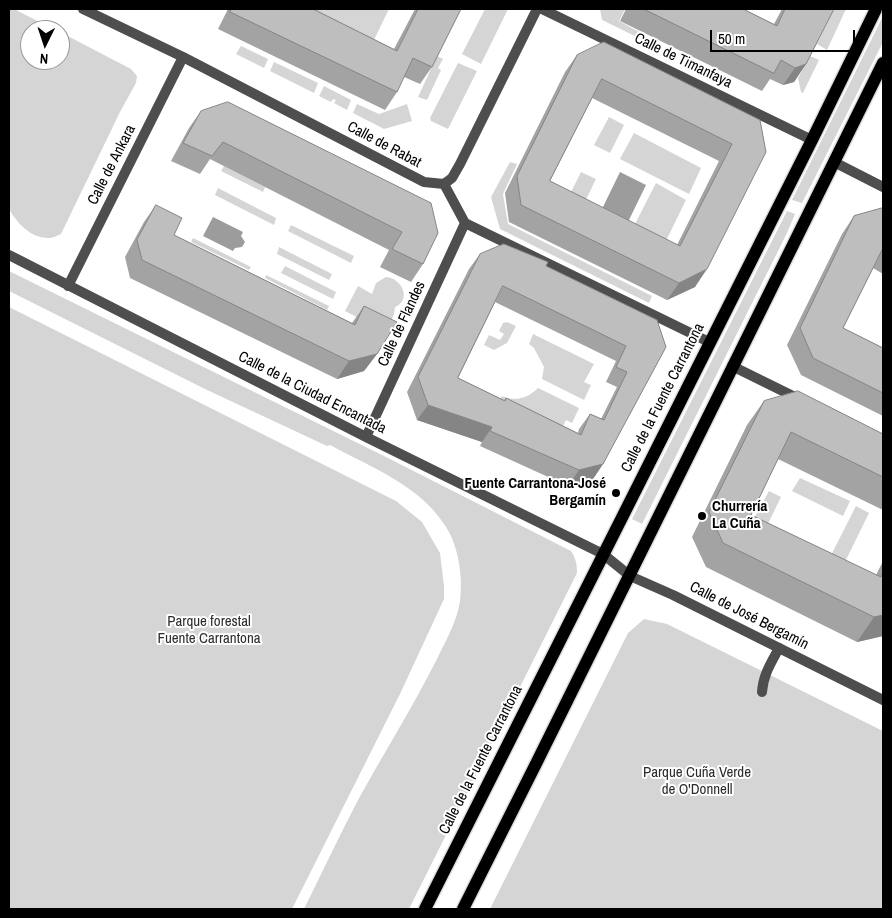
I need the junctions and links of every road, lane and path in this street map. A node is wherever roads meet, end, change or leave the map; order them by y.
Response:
1 (83, 9) edge
2 (537, 9) edge
3 (542, 9) edge
4 (876, 9) edge
5 (183, 57) junction
6 (883, 63) edge
7 (812, 140) junction
8 (834, 162) junction
9 (444, 184) junction
10 (883, 187) edge
11 (465, 223) junction
12 (9, 255) edge
13 (68, 286) junction
14 (709, 342) junction
15 (732, 366) junction
16 (804, 402) edge
17 (366, 437) junction
18 (603, 554) junction
19 (630, 576) junction
20 (779, 648) junction
21 (762, 692) dead end
22 (883, 700) edge
23 (424, 909) edge
24 (462, 909) edge

1 - 5 street, Calle de Rabat
2 - 9 street
3 - 7 street, Calle de Timanfaya
4 - 7 main road, Calle de la Fuente Carrantona
5 - 9 street, Calle de Rabat
5 - 13 street, Calle de Ankara
6 - 8 main road
7 - 14 main road, Calle de la Fuente Carrantona
8 - 10 street
8 - 15 main road
9 - 11 street
11 - 14 street
11 - 17 street, Calle de Flandes
12 - 13 street, Calle de la Ciudad Encantada
13 - 17 street, Calle de la Ciudad Encantada
14 - 18 main road, Calle de la Fuente Carrantona
15 - 16 street
15 - 19 main road
17 - 18 street, Calle de la Ciudad Encantada
18 - 19 street, Calle de José Bergamín
18 - 23 main road, Calle de la Fuente Carrantona
19 - 20 street, Calle de José Bergamín
19 - 24 main road
20 - 21 street
20 - 22 street, Calle de José Bergamín

